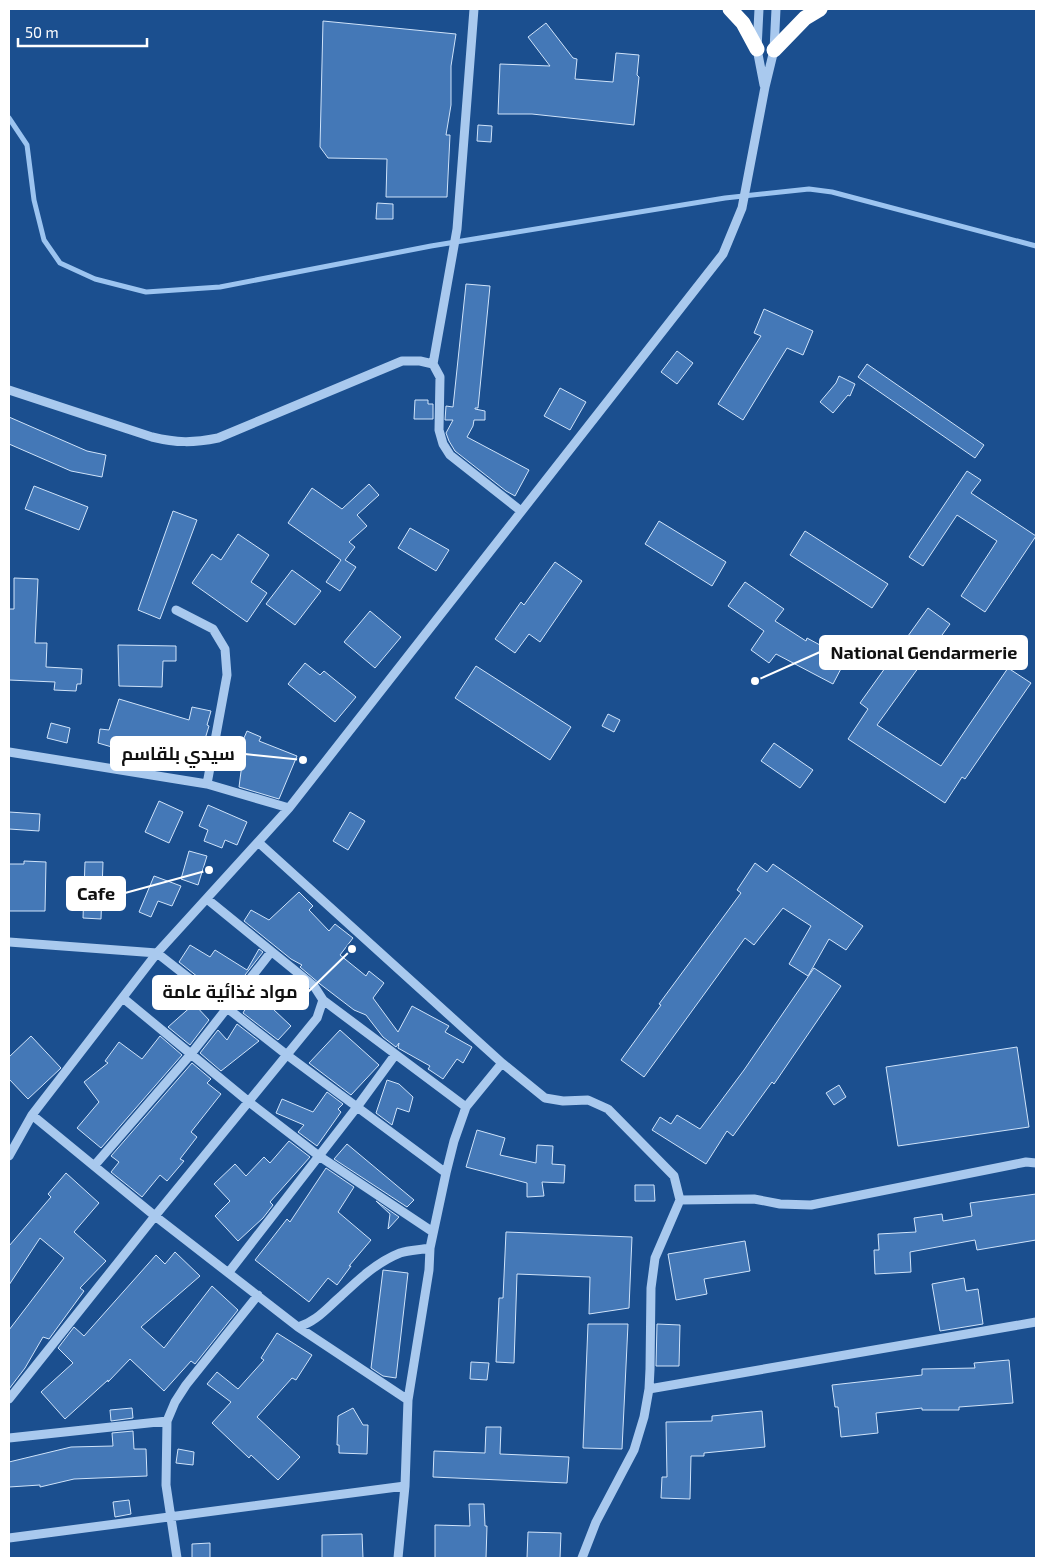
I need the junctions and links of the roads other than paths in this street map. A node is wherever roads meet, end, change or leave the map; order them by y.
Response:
1 (474, 9) edge
2 (730, 9) edge
3 (759, 9) edge
4 (776, 9) edge
5 (820, 9) edge
6 (757, 49) junction
7 (774, 50) junction
8 (765, 87) junction
9 (433, 364) junction
10 (9, 390) edge
11 (521, 511) junction
12 (176, 610) dead end
13 (9, 752) edge
14 (207, 784) junction
15 (289, 808) junction
16 (258, 842) junction
17 (206, 899) junction
18 (9, 942) edge
19 (271, 952) junction
20 (157, 953) junction
21 (123, 998) junction
22 (323, 1000) junction
23 (228, 1008) junction
24 (191, 1054) junction
25 (395, 1054) junction
26 (287, 1055) junction
27 (502, 1062) junction
28 (249, 1102) junction
29 (357, 1107) junction
30 (466, 1107) junction
31 (32, 1115) junction
32 (9, 1156) edge
33 (319, 1156) junction
34 (1036, 1163) edge
35 (94, 1166) junction
36 (446, 1173) junction
37 (680, 1200) junction
38 (155, 1216) junction
39 (433, 1232) junction
40 (430, 1248) junction
41 (229, 1272) junction
42 (258, 1295) junction
43 (1036, 1322) edge
44 (298, 1327) junction
45 (649, 1389) junction
46 (9, 1399) edge
47 (408, 1400) junction
48 (167, 1421) junction
49 (9, 1438) edge
50 (405, 1486) junction
51 (170, 1517) junction
52 (9, 1538) edge
53 (176, 1558) edge
54 (398, 1558) edge
55 (582, 1558) edge

1 - 9 street
2 - 6 highway
3 - 6 street
4 - 7 street
5 - 7 highway
6 - 8 street
7 - 8 street
8 - 11 street
9 - 10 street
9 - 11 street
11 - 15 street
12 - 14 street
13 - 14 street
14 - 15 street
15 - 16 street
16 - 17 street
16 - 27 street
17 - 19 street
17 - 20 street
18 - 20 street
19 - 22 street
19 - 23 street
20 - 21 street
20 - 23 street
21 - 24 street
21 - 31 street
22 - 25 street
22 - 26 street
23 - 24 street
23 - 26 street
24 - 28 street
24 - 35 street
25 - 29 street
25 - 30 street
26 - 28 street
26 - 29 street
27 - 30 street
27 - 37 street
28 - 33 street
28 - 38 street
29 - 33 street
29 - 36 street
30 - 36 street
31 - 32 street
31 - 35 street
33 - 39 street
33 - 41 street
34 - 37 street
35 - 38 street
36 - 39 street
37 - 45 street
38 - 41 street
38 - 46 street
39 - 40 street
40 - 44 street
40 - 47 street
41 - 42 street
42 - 44 street
42 - 48 street
43 - 45 street
44 - 47 street
45 - 55 street
47 - 50 street
48 - 49 street
48 - 51 street
50 - 51 street
50 - 54 street
51 - 52 street
51 - 53 street

